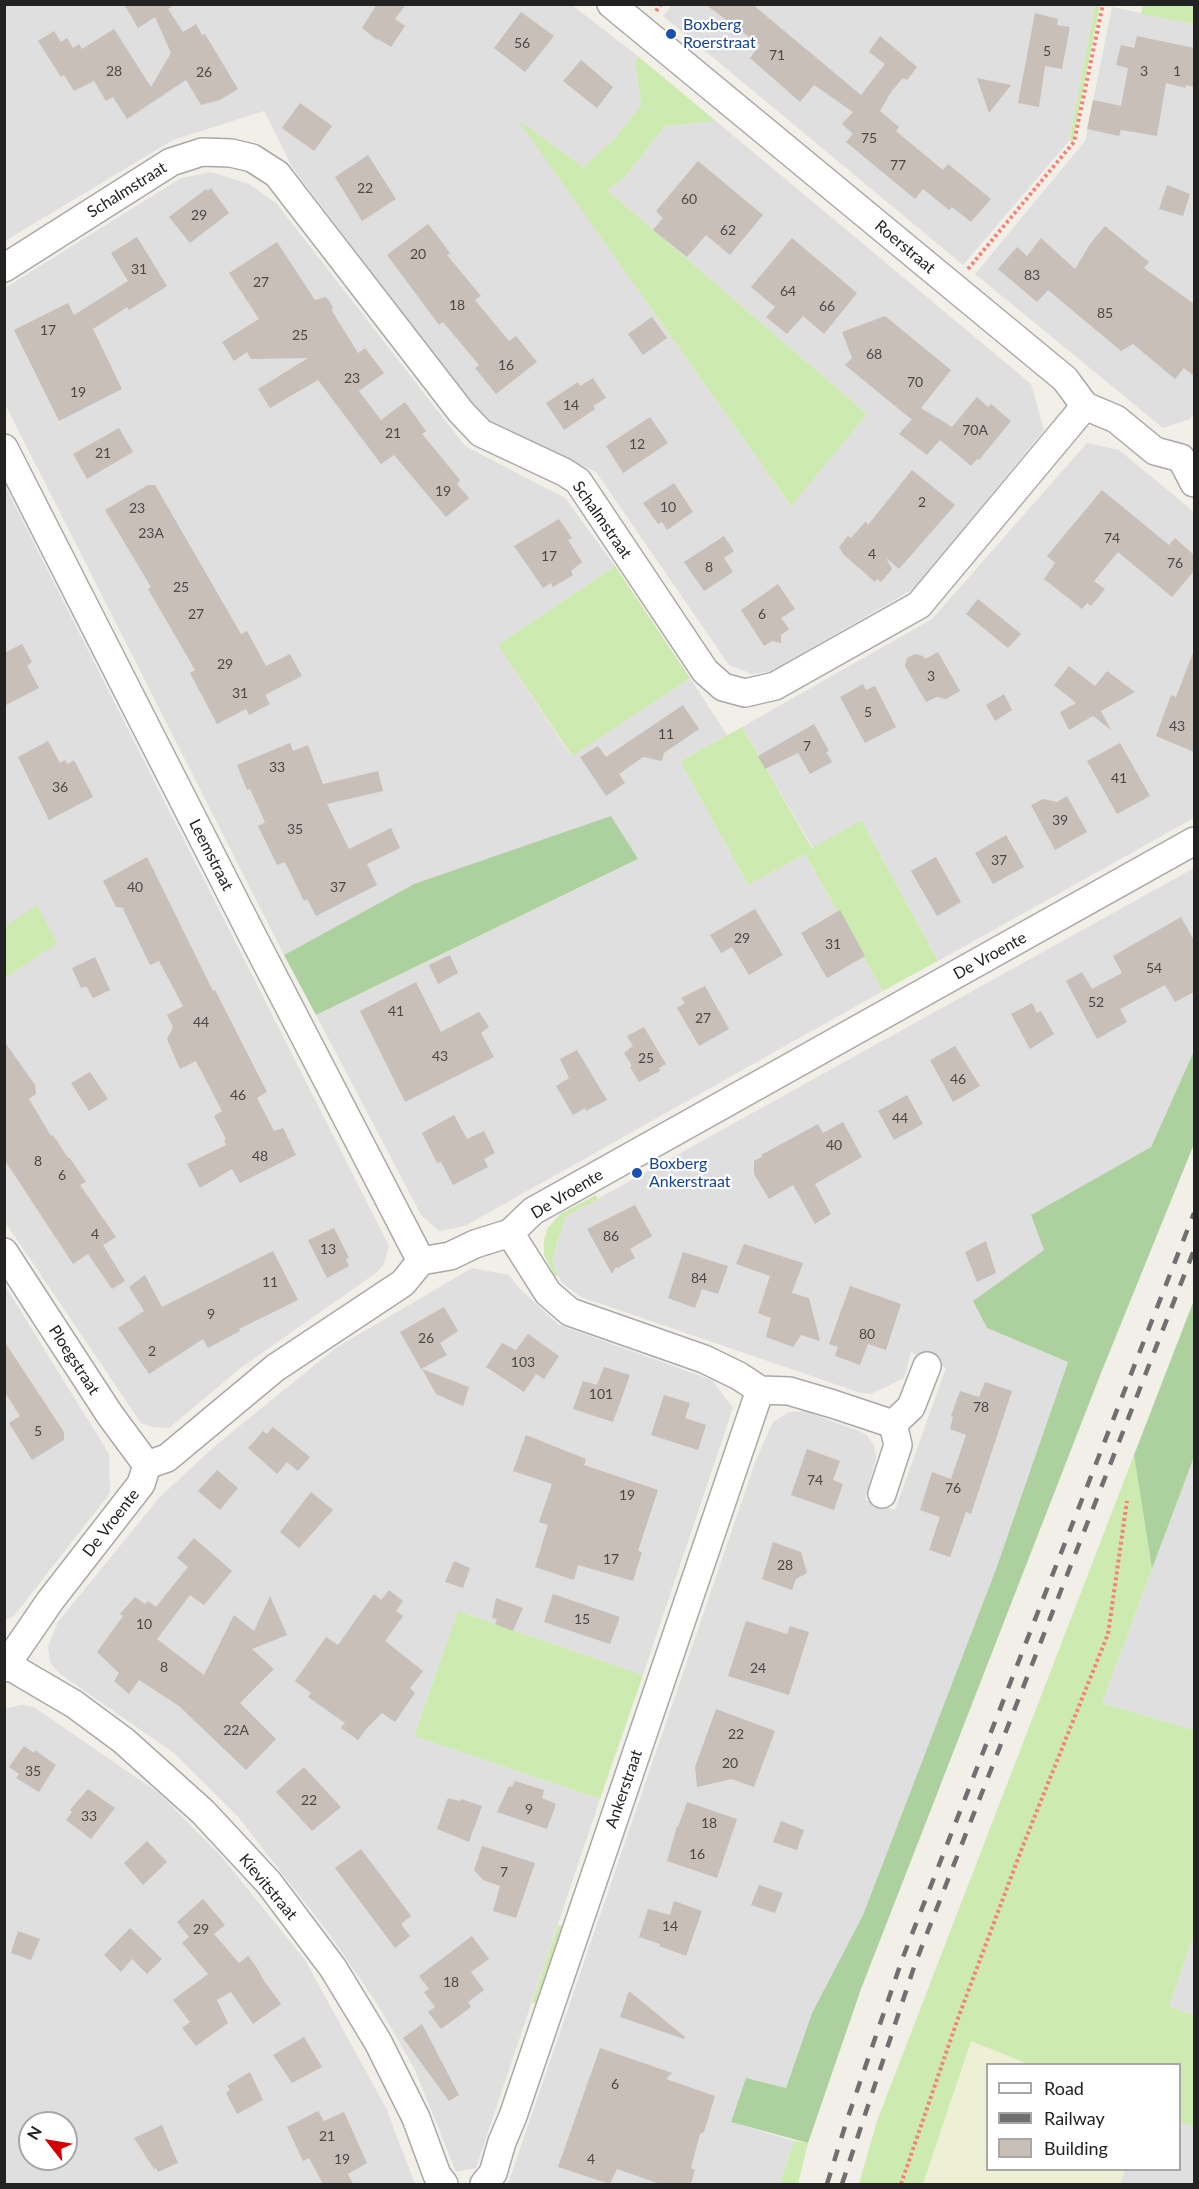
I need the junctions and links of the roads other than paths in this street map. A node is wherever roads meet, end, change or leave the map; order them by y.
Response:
1 (611, 4) edge
2 (4, 268) edge
3 (1085, 406) junction
4 (4, 448) edge
5 (1188, 450) edge
6 (1194, 483) edge
7 (1194, 841) edge
8 (510, 1233) junction
9 (4, 1252) edge
10 (421, 1262) junction
11 (927, 1366) dead end
12 (760, 1390) junction
13 (892, 1424) junction
14 (147, 1465) junction
15 (882, 1494) dead end
16 (5, 1665) edge
17 (444, 2184) edge
18 (484, 2184) edge

1 - 3 street, Roerstraat
2 - 3 street, Schalmstraat
3 - 5 street
4 - 10 street, Leemstraat
5 - 6 street
7 - 8 street, De Vroente
8 - 10 street, De Vroente
8 - 12 street
9 - 14 street, Ploegstraat
10 - 14 street
11 - 13 street
12 - 13 street
12 - 18 street, Ankerstraat
13 - 15 street
14 - 16 street, De Vroente
16 - 17 street, Kievitstraat

